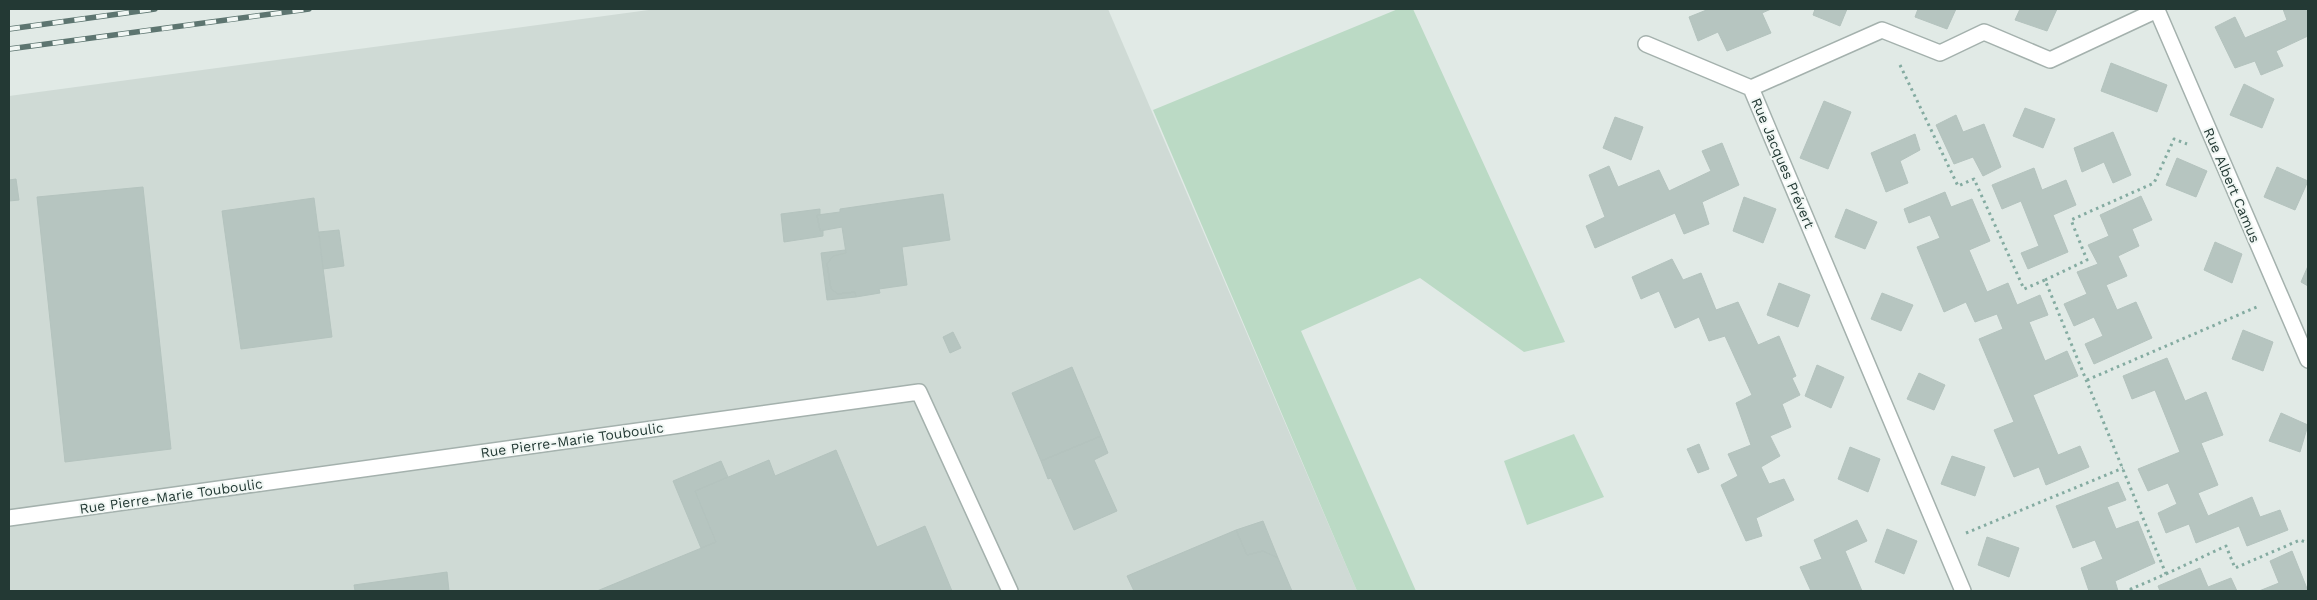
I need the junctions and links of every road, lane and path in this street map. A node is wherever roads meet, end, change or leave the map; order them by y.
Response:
1 (2157, 9) edge
2 (1882, 30) junction
3 (1646, 44) dead end
4 (1751, 88) junction
5 (2220, 157) junction
6 (2046, 280) junction
7 (2281, 297) junction
8 (2308, 360) edge
9 (2087, 380) junction
10 (2123, 468) junction
11 (9, 518) edge
12 (1943, 542) junction
13 (2308, 543) edge
14 (2166, 574) junction
15 (1010, 591) edge
16 (1963, 591) edge
17 (2132, 591) edge

1 - 2 street
1 - 5 street, Rue Albert Camus
2 - 4 street, Rue Jacques Prévert
2 - 6 path
3 - 4 street
4 - 12 street, Rue Jacques Prévert
5 - 6 path
5 - 7 street, Rue Albert Camus
6 - 9 path
7 - 8 street, Rue Albert Camus
7 - 9 path
9 - 10 path
10 - 12 path
10 - 14 path
11 - 15 street, Rue Pierre-Marie Touboulic
12 - 16 street, Rue Jacques Prévert
13 - 14 path
14 - 17 path

